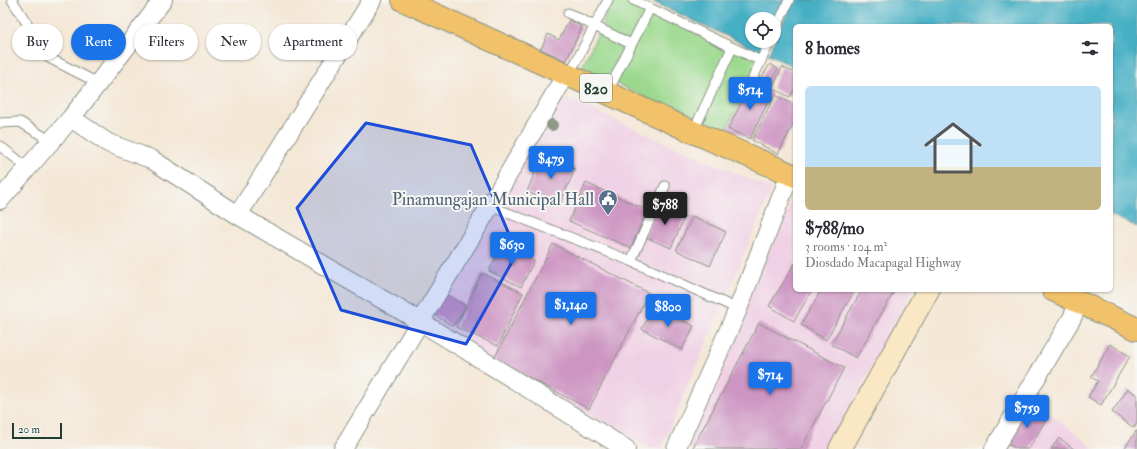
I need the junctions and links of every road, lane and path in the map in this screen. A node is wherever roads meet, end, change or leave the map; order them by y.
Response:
1 (12, 0) edge
2 (163, 0) edge
3 (372, 0) edge
4 (403, 0) edge
5 (608, 0) edge
6 (633, 0) edge
7 (789, 0) edge
8 (650, 8) junction
9 (568, 13) dead end
10 (781, 18) edge
11 (594, 27) junction
12 (631, 44) junction
13 (732, 48) junction
14 (767, 48) edge
15 (761, 61) junction
16 (567, 74) junction
17 (752, 78) dead end
18 (98, 83) junction
19 (607, 93) junction
20 (71, 118) junction
21 (0, 123) edge
22 (693, 132) junction
23 (51, 141) junction
24 (0, 146) edge
25 (28, 168) junction
26 (792, 175) edge
27 (665, 186) dead end
28 (0, 200) edge
29 (490, 206) junction
30 (238, 215) junction
31 (631, 261) junction
32 (927, 292) edge
33 (1057, 292) edge
34 (1079, 302) junction
35 (738, 308) junction
36 (421, 322) junction
37 (1137, 329) edge
38 (343, 449) edge
39 (626, 449) edge
40 (676, 449) edge
41 (840, 449) edge
42 (994, 449) edge

1 - 18 lane
2 - 18 street
3 - 30 street
4 - 16 highway, 820
5 - 11 lane
6 - 8 lane
7 - 10 lane
8 - 12 lane
8 - 13 lane
9 - 11 lane
11 - 12 lane
11 - 16 lane
12 - 19 lane
13 - 15 lane
13 - 22 lane
14 - 15 lane
15 - 17 lane
16 - 19 highway, 820
16 - 29 street
18 - 20 street
19 - 22 highway, 820
20 - 23 street
20 - 30 street
21 - 23 lane
22 - 26 highway, 820
23 - 25 street
24 - 25 lane
25 - 28 street
26 - 35 street
27 - 31 lane
29 - 31 lane
29 - 36 street
30 - 36 street
31 - 35 lane
32 - 41 main road
33 - 34 highway
34 - 37 highway
34 - 42 street
35 - 40 street
36 - 38 street
36 - 39 street

